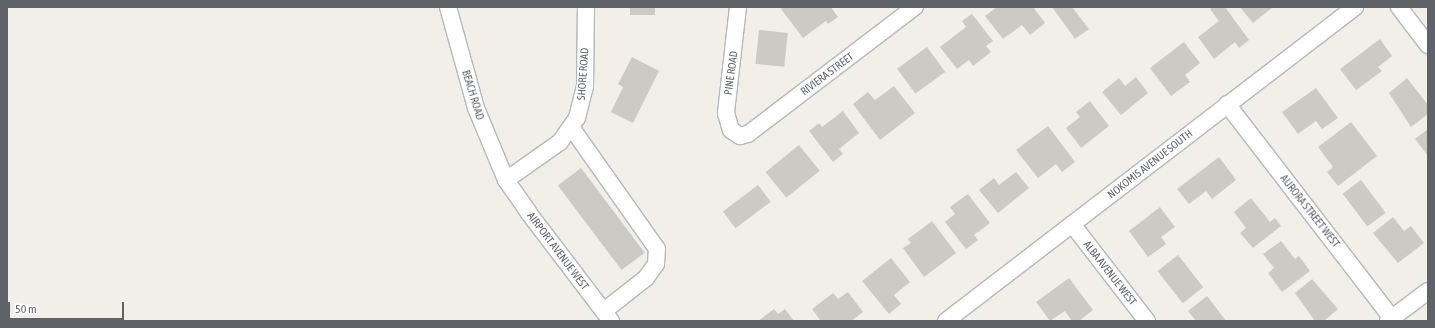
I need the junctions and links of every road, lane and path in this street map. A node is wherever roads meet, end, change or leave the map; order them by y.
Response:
1 (448, 7) edge
2 (586, 7) edge
3 (738, 7) edge
4 (915, 7) edge
5 (1355, 7) edge
6 (1398, 7) edge
7 (1428, 45) edge
8 (1227, 104) junction
9 (571, 128) junction
10 (737, 136) joint
11 (506, 180) junction
12 (1072, 224) junction
13 (1428, 291) edge
14 (608, 316) edge
15 (1392, 320) edge
16 (946, 321) edge
17 (1147, 321) edge

1 - 11 street, BEACH ROAD
2 - 9 street, SHORE ROAD
3 - 10 street, PINE ROAD
4 - 10 street, RIVIERA STREET
5 - 8 street, NOKOMIS AVENUE SOUTH
6 - 7 street
8 - 12 street, NOKOMIS AVENUE SOUTH
8 - 15 street, AURORA STREET WEST
9 - 11 street, SHORE ROAD
9 - 14 street
11 - 14 street, AIRPORT AVENUE WEST
12 - 16 street, NOKOMIS AVENUE SOUTH
12 - 17 street, ALBA AVENUE WEST
13 - 15 street

